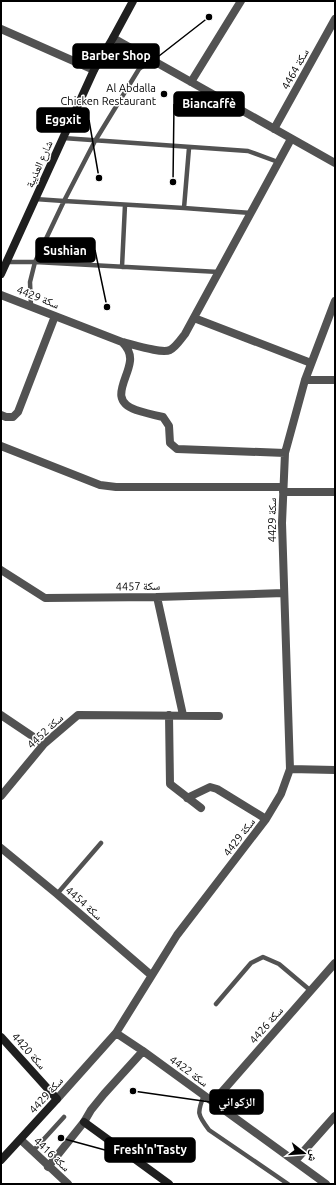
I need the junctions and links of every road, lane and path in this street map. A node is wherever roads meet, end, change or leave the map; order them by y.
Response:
1 (133, 1) edge
2 (241, 1) edge
3 (335, 19) edge
4 (1, 29) edge
5 (113, 38) junction
6 (152, 60) junction
7 (94, 70) junction
8 (191, 82) junction
9 (274, 129) junction
10 (63, 138) junction
11 (291, 138) junction
12 (95, 141) junction
13 (189, 148) junction
14 (278, 162) junction
15 (335, 163) edge
16 (35, 198) junction
17 (64, 201) junction
18 (125, 205) junction
19 (184, 208) junction
20 (251, 213) junction
21 (6, 262) junction
22 (35, 262) junction
23 (122, 267) junction
24 (219, 272) junction
25 (1, 274) edge
26 (1, 295) edge
27 (335, 301) edge
28 (31, 307) junction
29 (55, 316) junction
30 (194, 318) junction
31 (122, 342) junction
32 (311, 363) junction
33 (305, 380) junction
34 (335, 380) edge
35 (1, 415) edge
36 (1, 446) edge
37 (285, 453) junction
38 (283, 489) junction
39 (335, 492) edge
40 (1, 571) edge
41 (284, 593) junction
42 (157, 597) junction
43 (1, 715) edge
44 (169, 715) junction
45 (183, 715) junction
46 (219, 716) dead end
47 (44, 744) junction
48 (290, 769) junction
49 (335, 770) edge
50 (1, 796) edge
51 (187, 798) junction
52 (201, 808) dead end
53 (266, 819) junction
54 (101, 843) dead end
55 (1, 848) edge
56 (57, 894) junction
57 (335, 963) edge
58 (151, 975) junction
59 (310, 991) junction
60 (216, 1004) dead end
61 (116, 1033) junction
62 (1, 1037) edge
63 (143, 1051) junction
64 (204, 1095) junction
65 (57, 1099) junction
66 (213, 1102) junction
67 (335, 1116) edge
68 (64, 1117) dead end
69 (84, 1122) junction
70 (21, 1140) junction
71 (33, 1151) junction
72 (1, 1160) edge
73 (295, 1161) junction
74 (48, 1167) junction
75 (68, 1184) edge
76 (169, 1184) edge
77 (288, 1184) edge
78 (326, 1184) edge

1 - 5 street, شارع العذيبة
2 - 8 street
3 - 9 street, سكة 4464
4 - 7 street
5 - 6 street
5 - 7 street, شارع العذيبة
6 - 8 street
6 - 12 lane
7 - 10 street, شارع العذيبة
8 - 9 street
9 - 11 street
10 - 12 lane
10 - 16 street, شارع العذيبة
11 - 14 street, سكة 4429
11 - 15 street
12 - 13 lane
12 - 17 lane
13 - 14 lane
13 - 19 lane
14 - 20 street, سكة 4429
16 - 17 lane
16 - 21 street, شارع العذيبة
17 - 18 lane
17 - 22 lane
18 - 19 lane
18 - 23 lane
19 - 20 lane
20 - 24 street, سكة 4429
21 - 22 lane
21 - 25 street, شارع العذيبة
22 - 23 lane
22 - 28 lane
23 - 24 lane
24 - 30 street, سكة 4429
26 - 28 street, سكة 4429
27 - 32 street, سكة 4429
28 - 29 street, سكة 4429
29 - 31 street, سكة 4429
29 - 35 street
30 - 31 street, سكة 4429
30 - 32 street
31 - 37 street
32 - 33 street, سكة 4429
33 - 34 street
33 - 37 street, سكة 4429
36 - 38 street
37 - 38 street, سكة 4429
38 - 39 street
38 - 41 street, سكة 4429
40 - 42 street, سكة 4457
41 - 42 street, سكة 4457
41 - 48 street, سكة 4429
42 - 45 street
43 - 47 street
44 - 45 street, سكة 4452
44 - 47 street, سكة 4452
44 - 51 street
45 - 46 street, سكة 4452
47 - 50 street, سكة 4452
48 - 49 street
48 - 53 street, سكة 4429
51 - 52 street
51 - 53 street
53 - 58 street, سكة 4429
54 - 56 lane
55 - 56 street, سكة 4454
56 - 58 street, سكة 4454
57 - 59 street, سكة 4426
58 - 61 street, سكة 4429
59 - 60 lane
59 - 66 street, سكة 4426
61 - 63 street, سكة 4422
61 - 65 street, سكة 4429
62 - 65 street, سكة 4420
63 - 64 street, سكة 4422
63 - 69 street
64 - 66 street, سكة 4422
64 - 77 lane
65 - 70 street, سكة 4429
66 - 73 street, سكة 4422
67 - 73 street
68 - 71 lane
69 - 74 street
69 - 76 street
70 - 71 street, سكة 4416
70 - 72 street, سكة 4429
71 - 74 street, سكة 4416
73 - 78 street, سكة 4422
74 - 75 street, سكة 4416

